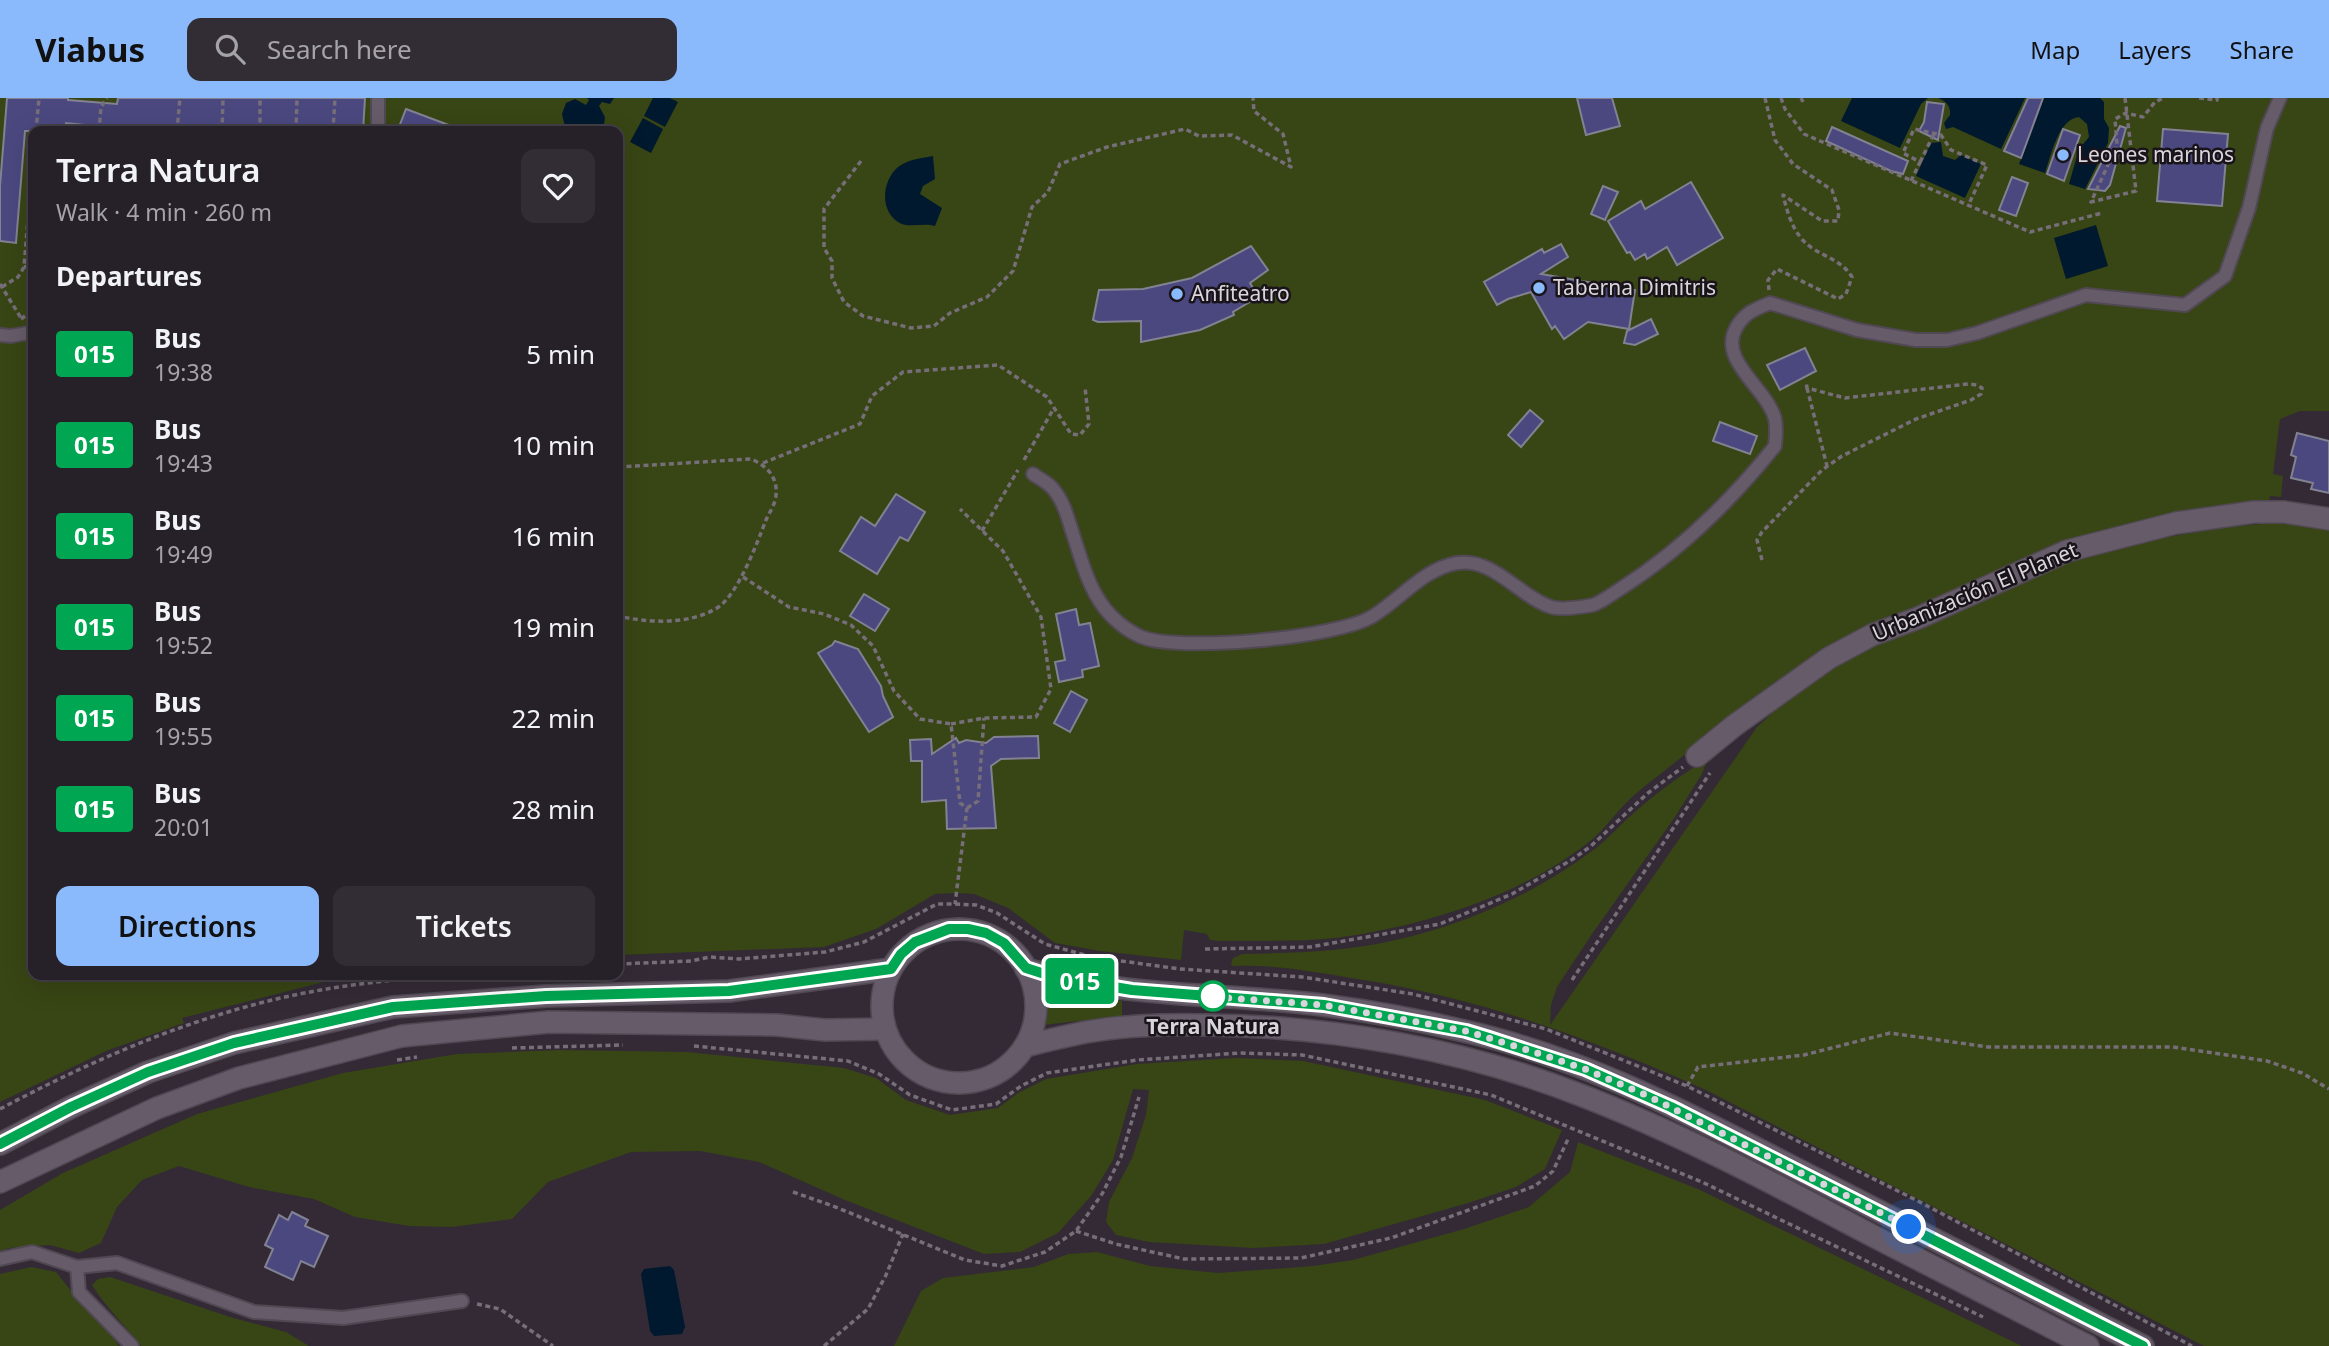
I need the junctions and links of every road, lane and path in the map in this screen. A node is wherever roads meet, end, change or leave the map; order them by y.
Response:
1 (38, 98) edge
2 (107, 98) edge
3 (180, 98) edge
4 (223, 98) edge
5 (260, 98) edge
6 (297, 98) edge
7 (335, 98) edge
8 (378, 98) edge
9 (1253, 98) edge
10 (1765, 98) edge
11 (1781, 98) edge
12 (2125, 98) edge
13 (2163, 98) edge
14 (2199, 98) edge
15 (2217, 98) edge
16 (2280, 98) edge
17 (2126, 113) junction
18 (36, 126) edge
19 (99, 126) edge
20 (177, 126) edge
21 (222, 126) edge
22 (260, 126) edge
23 (296, 126) edge
24 (333, 126) edge
25 (378, 126) edge
26 (1934, 134) junction
27 (861, 161) dead end
28 (1920, 162) junction
29 (1911, 181) junction
30 (1968, 206) junction
31 (28, 213) edge
32 (2102, 213) dead end
33 (28, 266) edge
34 (23, 267) junction
35 (1, 286) edge
36 (1770, 303) junction
37 (22, 318) dead end
38 (28, 333) edge
39 (0, 335) edge
40 (1806, 381) dead end
41 (1085, 387) dead end
42 (1807, 388) junction
43 (1054, 408) junction
44 (1031, 447) dead end
45 (763, 463) junction
46 (1827, 466) junction
47 (623, 467) edge
48 (1033, 474) dead end
49 (1011, 482) dead end
50 (960, 509) dead end
51 (2329, 519) edge
52 (982, 531) junction
53 (1762, 560) dead end
54 (743, 577) junction
55 (623, 616) edge
56 (984, 718) junction
57 (951, 724) junction
58 (1705, 762) junction
59 (967, 808) junction
60 (955, 904) dead end
61 (1205, 949) dead end
62 (1026, 968) junction
63 (891, 969) junction
64 (1572, 980) dead end
65 (884, 1029) junction
66 (625, 1045) dead end
67 (689, 1045) dead end
68 (1025, 1046) junction
69 (509, 1048) dead end
70 (419, 1056) dead end
71 (393, 1060) dead end
72 (1687, 1086) dead end
73 (2329, 1089) edge
74 (1139, 1097) dead end
75 (1569, 1137) dead end
76 (0, 1144) edge
77 (0, 1182) edge
78 (793, 1192) dead end
79 (1076, 1231) junction
80 (903, 1234) junction
81 (0, 1259) edge
82 (77, 1267) junction
83 (462, 1301) joint
84 (1994, 1322) dead end
85 (132, 1346) edge
86 (553, 1346) edge
87 (824, 1346) edge
88 (2088, 1346) edge
89 (2143, 1346) edge

1 - 18 path
2 - 19 path
3 - 20 path
4 - 21 path
5 - 22 path
6 - 23 path
7 - 24 path
8 - 25 lane
9 - 27 path
10 - 36 path
11 - 29 path
12 - 17 path
13 - 17 path
14 - 15 path
16 - 36 lane
17 - 17 path
26 - 28 path
26 - 28 path
26 - 30 path
28 - 29 path
29 - 30 path
30 - 32 path
31 - 34 path
33 - 34 path
34 - 35 path
35 - 37 path
36 - 48 lane
38 - 39 lane
40 - 42 path
41 - 43 path
42 - 46 path
42 - 46 path
43 - 44 path
43 - 45 path
45 - 47 path
45 - 54 path
46 - 53 path
49 - 52 path
50 - 52 path
51 - 58 main road, Urbanización El Planet
52 - 56 path
54 - 55 path
54 - 57 path
56 - 57 path
56 - 59 path
57 - 59 path
58 - 61 path
58 - 64 path
59 - 60 path
62 - 63 main road
62 - 68 main road
62 - 89 main road
63 - 65 main road
63 - 76 main road
65 - 68 main road
65 - 77 main road
66 - 69 path
67 - 84 path
68 - 88 main road
70 - 71 path
72 - 73 path
74 - 79 path
75 - 79 path
78 - 80 path
79 - 80 path
80 - 87 path
81 - 82 lane
82 - 83 lane
82 - 85 lane
83 - 86 path

